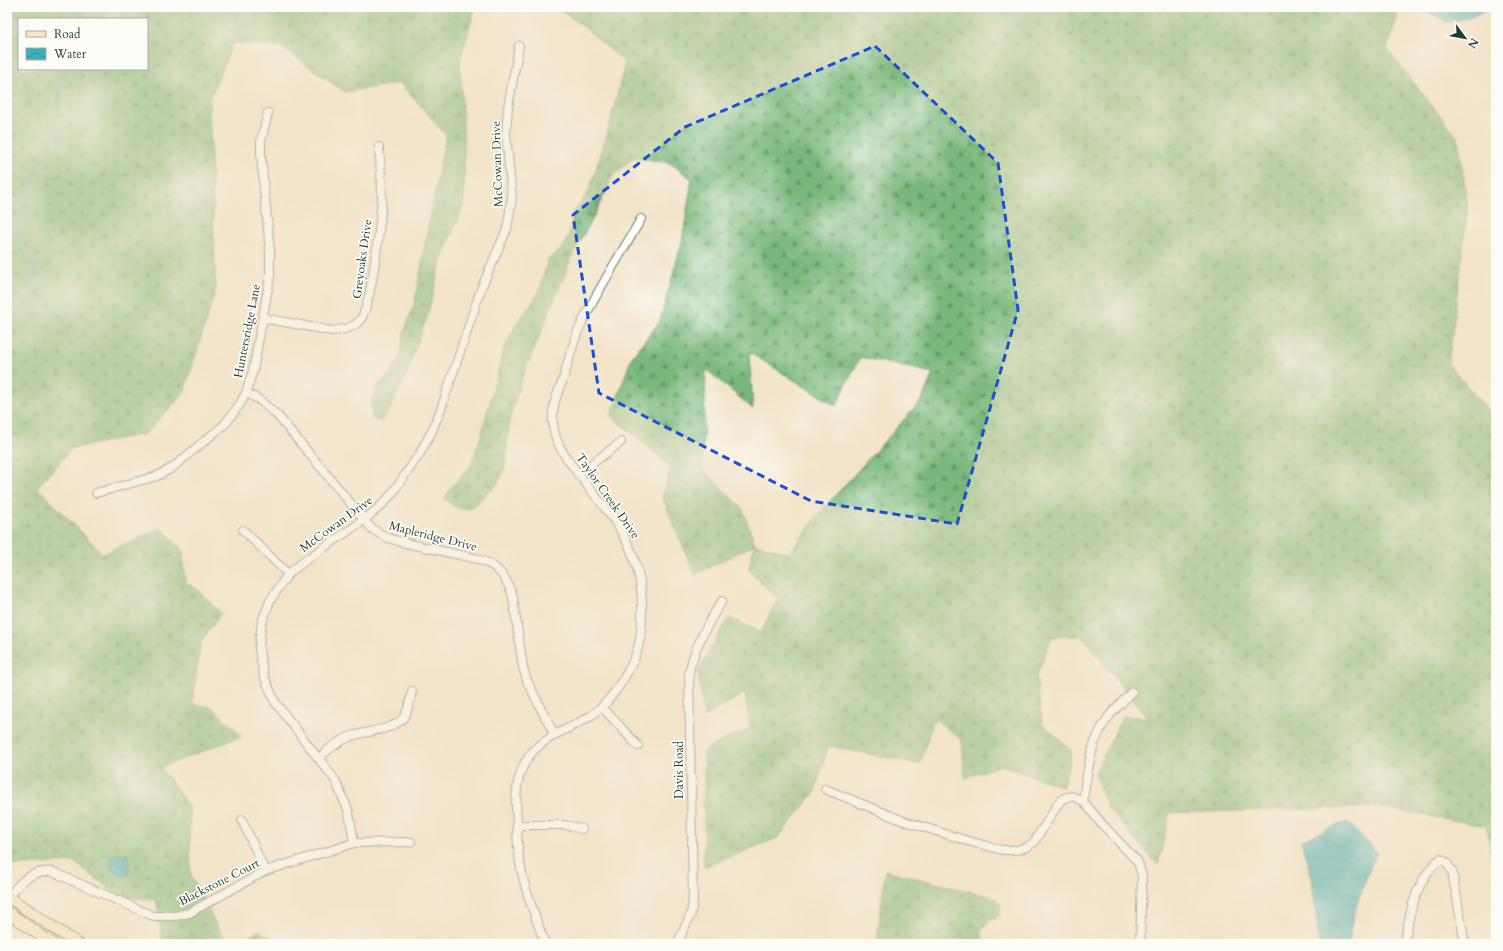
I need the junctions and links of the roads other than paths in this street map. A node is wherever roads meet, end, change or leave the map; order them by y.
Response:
1 (519, 46) dead end
2 (268, 113) dead end
3 (379, 147) dead end
4 (641, 219) dead end
5 (263, 318) junction
6 (246, 393) junction
7 (621, 442) dead end
8 (578, 474) junction
9 (96, 493) dead end
10 (364, 520) junction
11 (243, 530) dead end
12 (288, 574) junction
13 (722, 601) dead end
14 (412, 691) dead end
15 (1132, 692) dead end
16 (602, 706) junction
17 (554, 734) junction
18 (638, 746) dead end
19 (319, 758) junction
20 (825, 789) dead end
21 (1083, 801) junction
22 (242, 820) dead end
23 (517, 825) junction
24 (582, 828) dead end
25 (411, 842) dead end
26 (354, 843) junction
27 (265, 871) junction
28 (8, 899) edge
29 (7, 912) edge
30 (53, 944) edge
31 (78, 944) edge
32 (545, 944) edge
33 (677, 944) edge
34 (1140, 944) edge
35 (1404, 944) edge
36 (1465, 944) edge

1 - 10 street, McCowan Drive
2 - 5 street, Huntersridge Lane
3 - 5 street, Greyoaks Drive
4 - 8 street, Taylor Creek Drive
5 - 6 street, Huntersridge Lane
6 - 9 street, Huntersridge Lane
6 - 10 street, Mapleridge Drive
7 - 8 street
8 - 16 street, Taylor Creek Drive
10 - 12 street, McCowan Drive
10 - 17 street, Mapleridge Drive
11 - 12 street
12 - 19 street, McCowan Drive
13 - 33 street, Davis Road
14 - 19 street
15 - 21 street
16 - 17 street, Taylor Creek Drive
16 - 18 street
17 - 23 street, Taylor Creek Drive
19 - 26 street, McCowan Drive
20 - 21 street
21 - 34 street
22 - 27 street
23 - 24 street
23 - 32 street, Taylor Creek Drive
25 - 26 street, Blackstone Court
26 - 27 street, Blackstone Court
27 - 28 street, Blackstone Court
28 - 31 main road
29 - 30 main road
35 - 36 street

